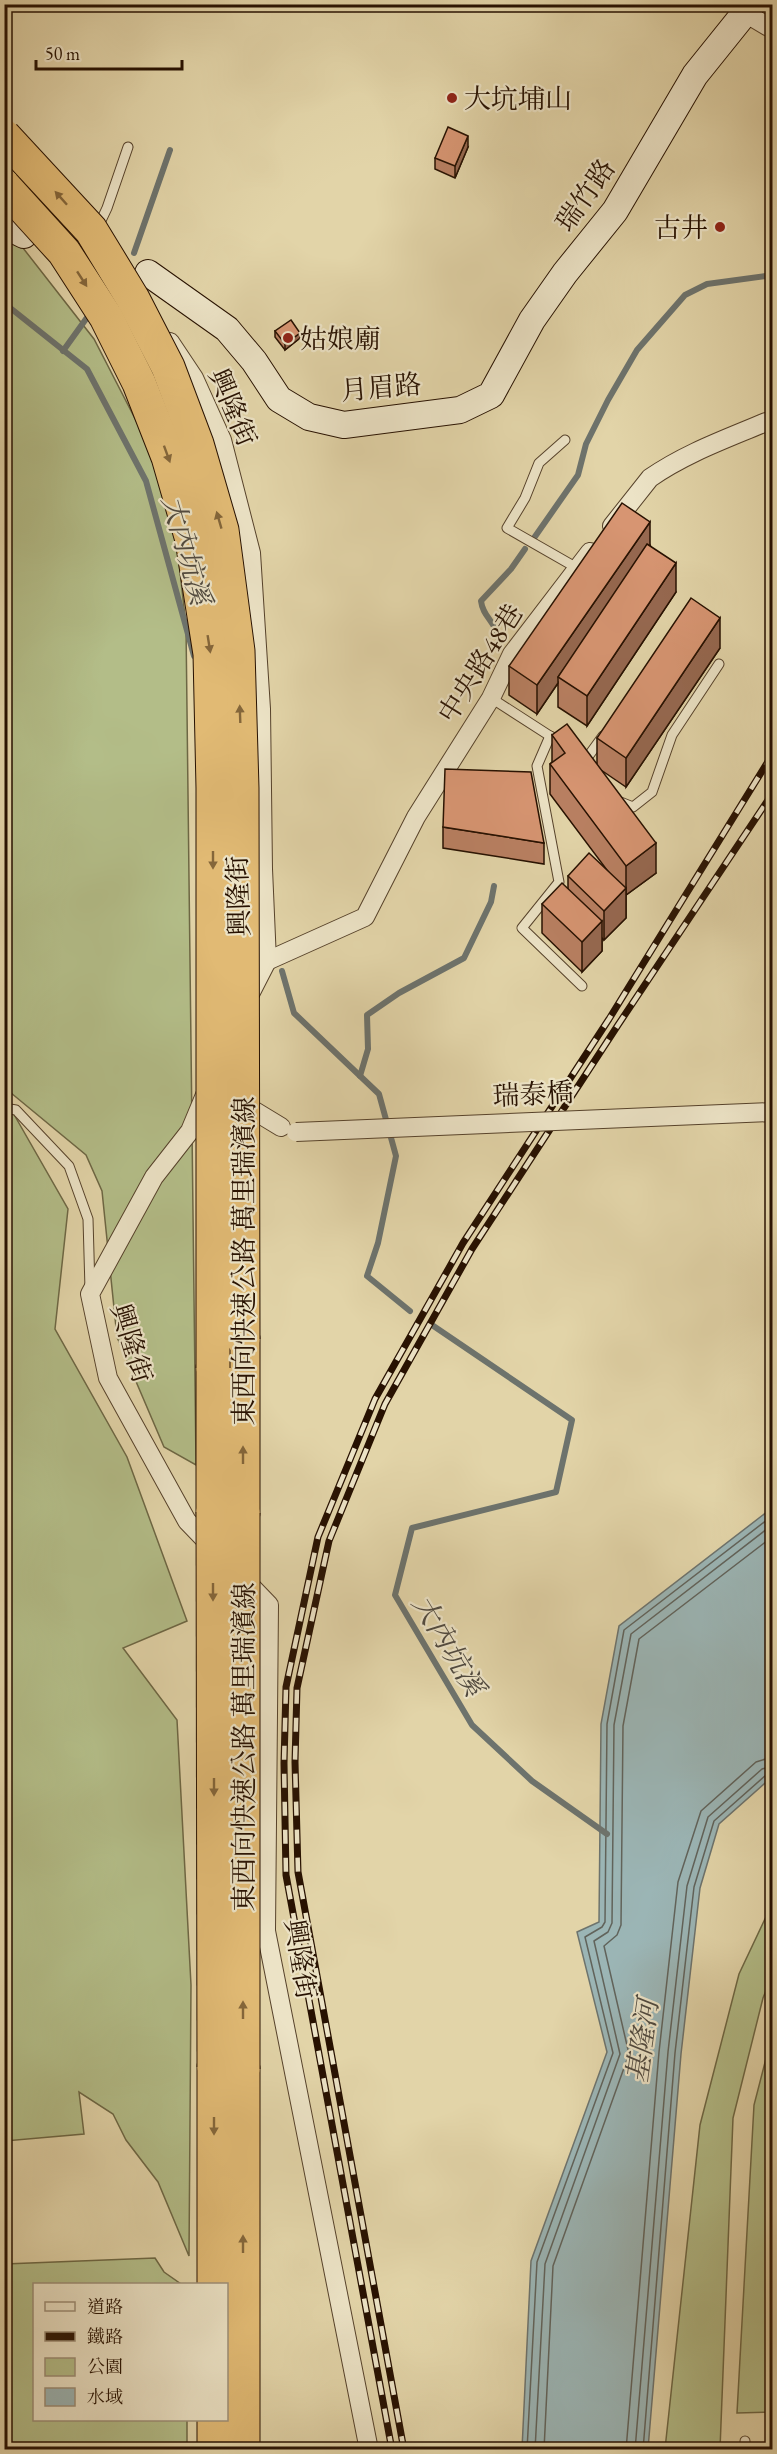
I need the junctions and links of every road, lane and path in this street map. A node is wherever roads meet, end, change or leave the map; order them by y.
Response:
1 (749, 9) edge
2 (772, 29) edge
3 (4, 136) edge
4 (128, 147) dead end
5 (4, 186) edge
6 (105, 263) dead end
7 (136, 271) joint
8 (460, 410) joint
9 (772, 422) edge
10 (565, 440) dead end
11 (577, 568) junction
12 (719, 664) dead end
13 (491, 698) junction
14 (606, 731) edge
15 (550, 736) junction
16 (572, 746) edge
17 (587, 758) edge
18 (614, 797) edge
19 (267, 961) junction
20 (582, 986) dead end
21 (227, 1042) junction
22 (4, 1108) edge
23 (772, 1112) edge
24 (288, 1130) junction
25 (190, 1131) junction
26 (90, 1294) junction
27 (228, 1513) junction
28 (228, 2068) junction
29 (214, 2283) edge
30 (214, 2421) edge
31 (214, 2450) edge
32 (243, 2450) edge
33 (369, 2450) edge

1 - 2 street
1 - 8 street, 瑞竹路
27 -> 3 highway, 東西向快速公路 萬里瑞濱線, bridge
4 - 6 lane
5 -> 27 highway, 東西向快速公路 萬里瑞濱線, bridge
7 - 8 street, 月眉路
7 - 19 street, 興隆街
9 - 11 street, 中央路48巷
10 - 11 lane
11 - 13 street, 中央路48巷
12 - 18 lane
13 - 15 lane
13 - 19 street, 中央路48巷
14 - 17 lane
15 - 16 lane
15 - 20 lane
19 - 21 street, 興隆街
21 - 24 street
21 - 25 street, 興隆街
22 - 26 lane
23 - 24 street, 瑞泰橋, bridge
24 - 25 street, 瑞泰橋
25 - 26 street, 興隆街
26 - 33 street, 興隆街
27 - 28 highway, 東西向快速公路 萬里瑞濱線, bridge
28 -> 29 highway, 東西向快速公路 萬里瑞濱線
32 -> 28 highway, 東西向快速公路 萬里瑞濱線
30 - 31 highway

